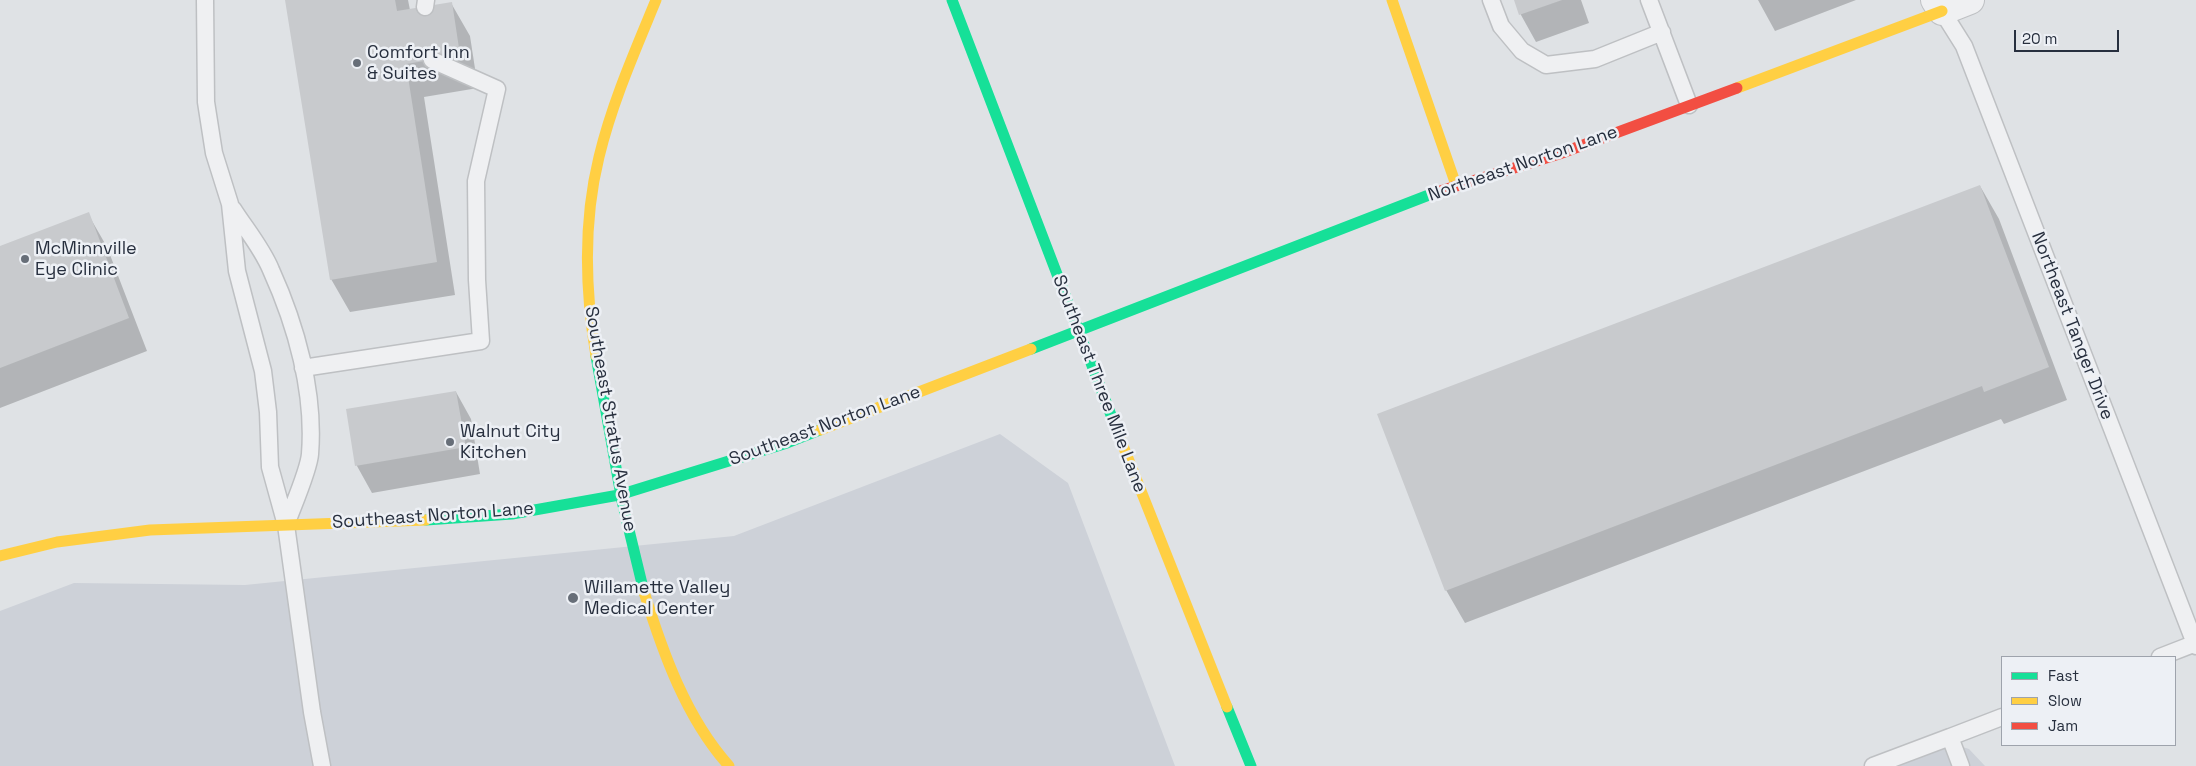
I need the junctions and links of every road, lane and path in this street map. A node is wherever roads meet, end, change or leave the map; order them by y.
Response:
1 (205, 0) edge
2 (656, 0) edge
3 (952, 0) edge
4 (1392, 0) edge
5 (1491, 0) edge
6 (1649, 0) edge
7 (1970, 0) edge
8 (1938, 5) edge
9 (1662, 32) junction
10 (432, 60) dead end
11 (1689, 105) junction
12 (1456, 185) junction
13 (230, 204) junction
14 (1078, 331) junction
15 (303, 368) junction
16 (619, 495) junction
17 (286, 525) junction
18 (0, 556) edge
19 (2196, 644) edge
20 (2163, 656) edge
21 (2001, 717) edge
22 (1950, 737) junction
23 (318, 763) edge
24 (729, 766) edge
25 (1251, 766) edge
26 (1873, 766) edge
27 (1961, 766) edge

1 - 13 lane
2 - 16 main road, Southeast Stratus Avenue
3 - 14 main road, Southeast Three Mile Lane
4 - 12 main road
5 - 9 lane
6 - 9 lane
7 - 8 street, Northeast Norton Lane
8 - 11 main road, Northeast Norton Lane
8 - 19 lane, Northeast Tanger Drive
9 - 11 lane
10 - 15 lane
11 - 12 main road, Northeast Norton Lane
12 - 14 main road, Northeast Norton Lane
13 - 15 lane
13 - 17 lane
14 - 16 main road, Southeast Norton Lane
14 - 25 main road, Southeast Three Mile Lane
15 - 17 lane
16 - 17 main road, Southeast Norton Lane
16 - 24 main road, Southeast Stratus Avenue
17 - 18 main road, Southeast Norton Lane
17 - 23 lane
19 - 20 lane
21 - 22 lane
22 - 26 lane
22 - 27 lane

